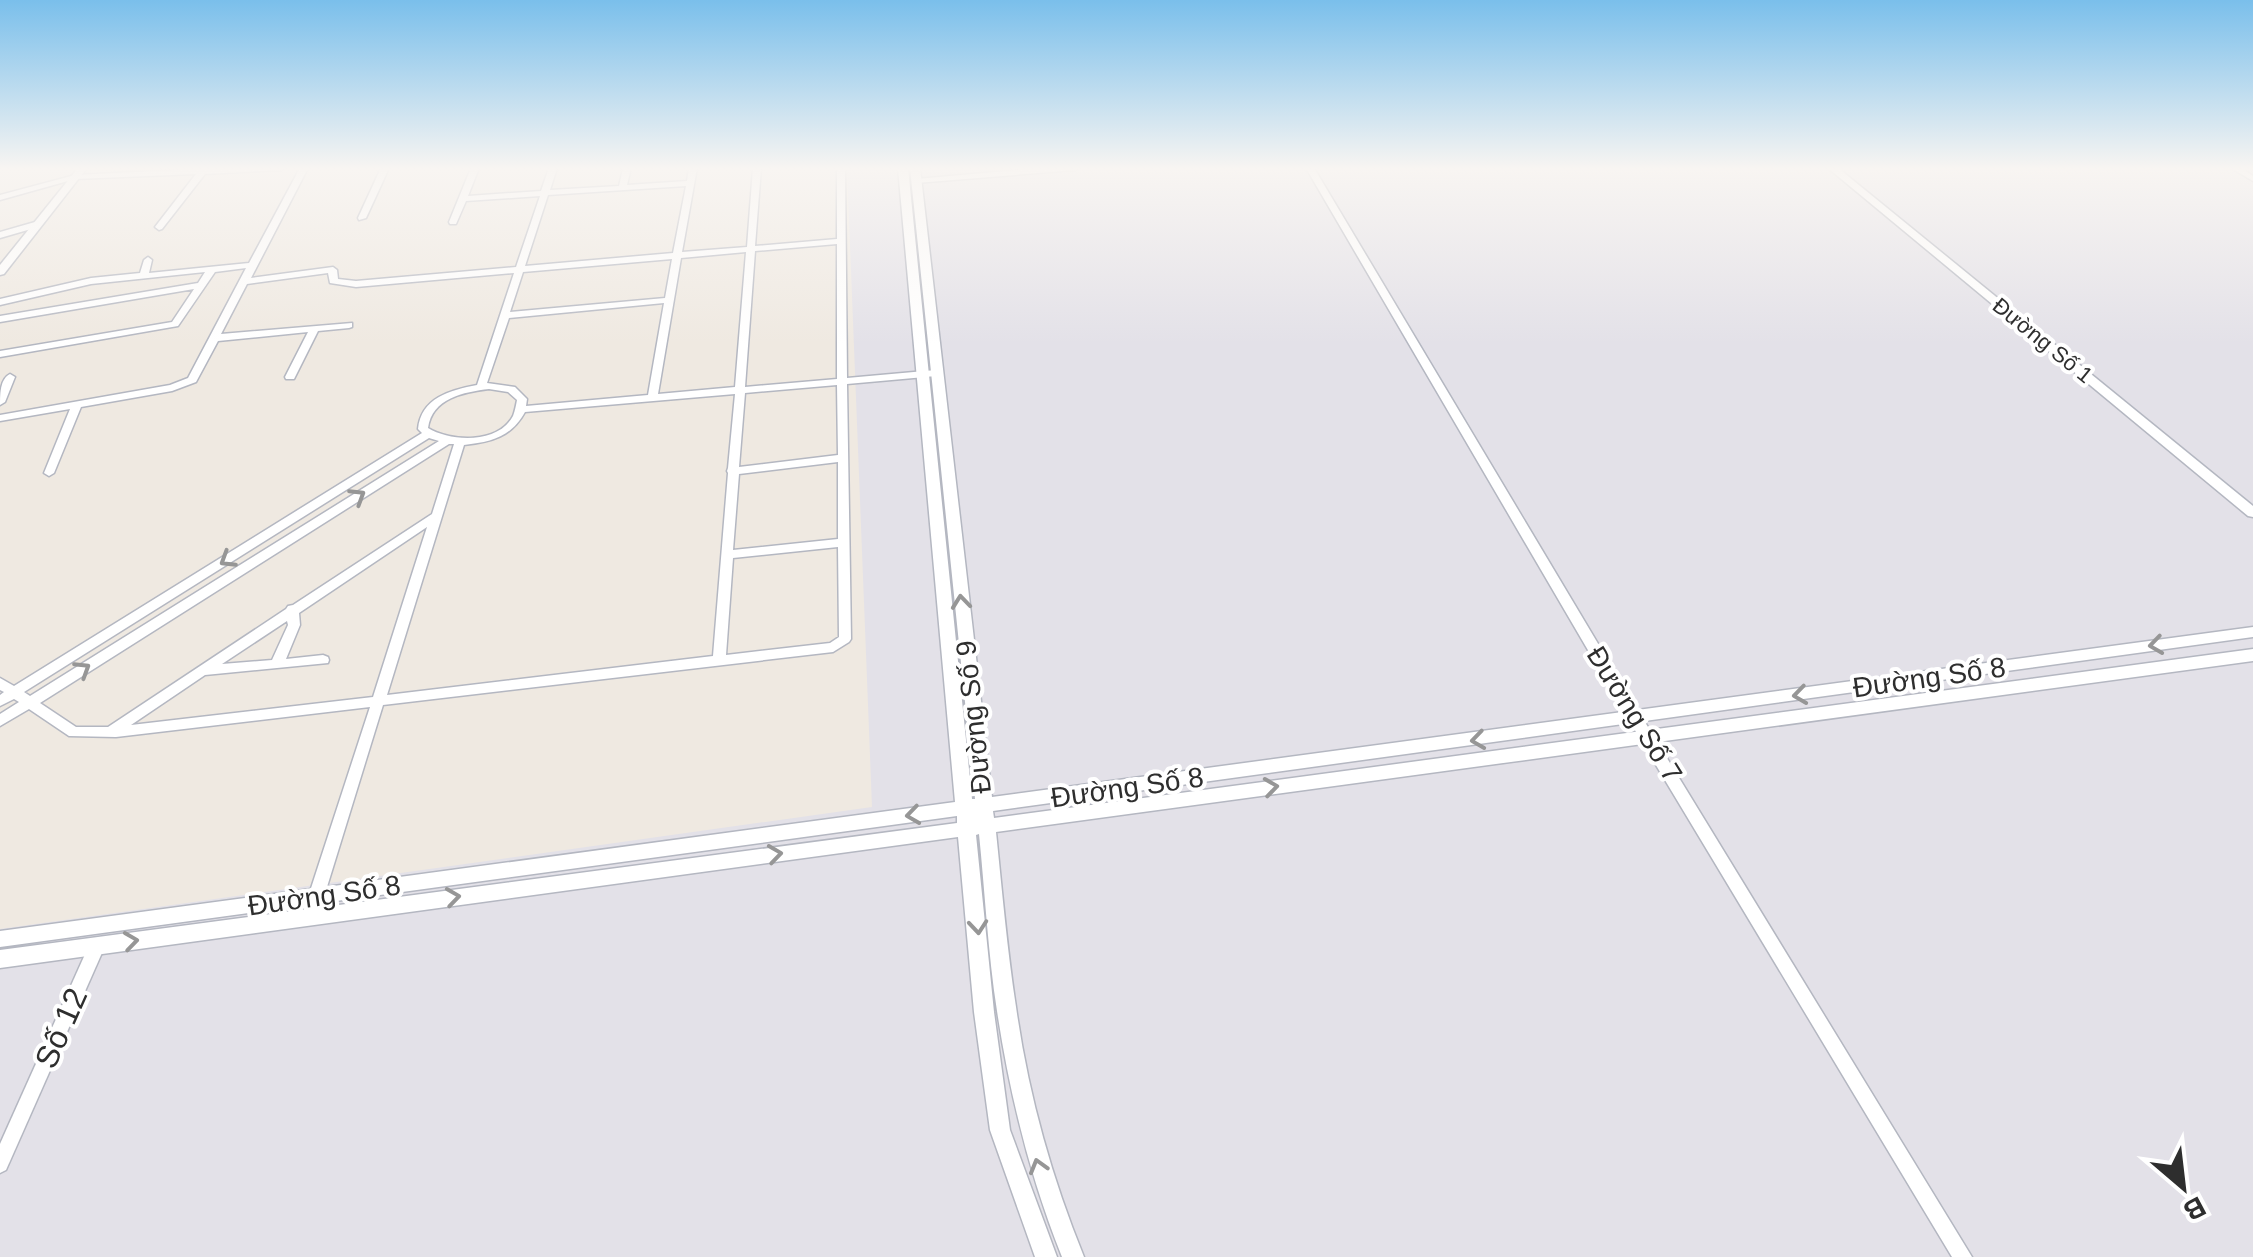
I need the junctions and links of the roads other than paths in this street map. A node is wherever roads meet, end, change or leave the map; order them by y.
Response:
1 (29, 227) edge
2 (34, 227) edge
3 (274, 227) edge
4 (533, 227) edge
5 (683, 227) edge
6 (754, 227) edge
7 (841, 227) edge
8 (916, 227) edge
9 (1345, 227) edge
10 (1904, 227) edge
11 (1916, 227) edge
12 (0, 235) edge
13 (841, 242) junction
14 (752, 249) junction
15 (678, 254) junction
16 (148, 260) dead end
17 (254, 265) junction
18 (2, 267) edge
19 (520, 268) junction
20 (212, 269) junction
21 (144, 276) junction
22 (247, 281) junction
23 (201, 285) junction
24 (671, 300) junction
25 (0, 302) edge
26 (505, 315) junction
27 (0, 318) edge
28 (349, 325) dead end
29 (314, 329) junction
30 (214, 338) junction
31 (0, 354) edge
32 (929, 373) junction
33 (10, 377) dead end
34 (290, 377) dead end
35 (842, 382) junction
36 (480, 386) junction
37 (741, 390) junction
38 (652, 399) junction
39 (0, 402) edge
40 (76, 405) junction
41 (523, 408) junction
42 (0, 418) edge
43 (428, 434) junction
44 (444, 442) junction
45 (460, 442) junction
46 (843, 458) junction
47 (732, 472) junction
48 (50, 473) dead end
49 (2253, 500) edge
50 (2253, 512) edge
51 (436, 516) junction
52 (844, 542) junction
53 (727, 555) junction
54 (292, 609) junction
55 (2253, 632) edge
56 (2253, 655) edge
57 (323, 660) dead end
58 (719, 661) junction
59 (277, 664) junction
60 (199, 672) junction
61 (0, 683) edge
62 (14, 692) junction
63 (0, 701) edge
64 (30, 702) junction
65 (376, 702) junction
66 (1635, 718) junction
67 (0, 721) edge
68 (109, 732) junction
69 (1649, 736) junction
70 (974, 807) junction
71 (979, 826) junction
72 (320, 896) junction
73 (310, 916) junction
74 (0, 939) edge
75 (97, 946) junction
76 (0, 959) edge
77 (0, 1164) edge
78 (1046, 1257) edge
79 (1073, 1257) edge
80 (1963, 1257) edge

1 - 12 street
2 - 18 street
3 - 17 street
4 - 19 street
5 - 15 street
6 - 14 street
7 - 13 street
8 - 32 street, Đường Số 9
9 - 66 street, Đường Số 7
10 - 50 street, Đường Số 1
11 - 49 street, Đường Số 1
13 - 14 street
13 - 35 street
14 - 15 street
14 - 37 street
15 - 19 street
15 - 24 street
16 - 21 street
17 - 20 street
17 - 22 street
19 - 22 street
19 - 26 street
20 - 21 street
20 - 23 street
21 - 25 street
22 - 30 street
23 - 27 street
23 - 31 street
24 - 26 street
24 - 38 street
26 - 36 street
28 - 29 street
29 - 30 street
29 - 34 street
30 - 40 street
32 - 35 street
32 - 70 street, Đường Số 9
33 - 39 street
35 - 37 street
35 - 46 street
36 - 41 street
36 - 43 street
37 - 38 street
37 - 47 street
38 - 41 street
40 - 42 street
40 - 48 street
41 - 45 street
43 - 44 street
43 -> 62 street
44 - 45 street
64 -> 44 street
45 - 51 street
46 - 47 street
46 - 52 street
47 - 53 street
51 - 54 street
51 - 65 street
52 - 53 street
52 - 58 street
53 - 58 street
54 - 59 street
54 - 60 street
55 -> 66 street, Đường Số 8
56 - 69 street, Đường Số 8
57 - 59 street
58 - 65 street
59 - 60 street
60 - 68 street
61 - 62 street
62 - 63 street
62 - 64 street
64 - 67 street
64 - 68 street
65 - 68 street
65 - 72 street
66 - 69 street, Đường Số 7
66 -> 70 street, Đường Số 8
71 -> 69 street, Đường Số 8
69 - 80 street, Đường Số 7
70 - 71 street, Đường Số 9
70 -> 72 street, Đường Số 8
73 -> 71 street, Đường Số 8
71 -> 78 street, Đường Số 9
79 -> 71 street, Đường Số 9
72 - 73 street
72 - 74 street, Đường Số 8
75 -> 73 street, Đường Số 8
75 - 76 street, Đường Số 8
75 - 77 street, Số 12

